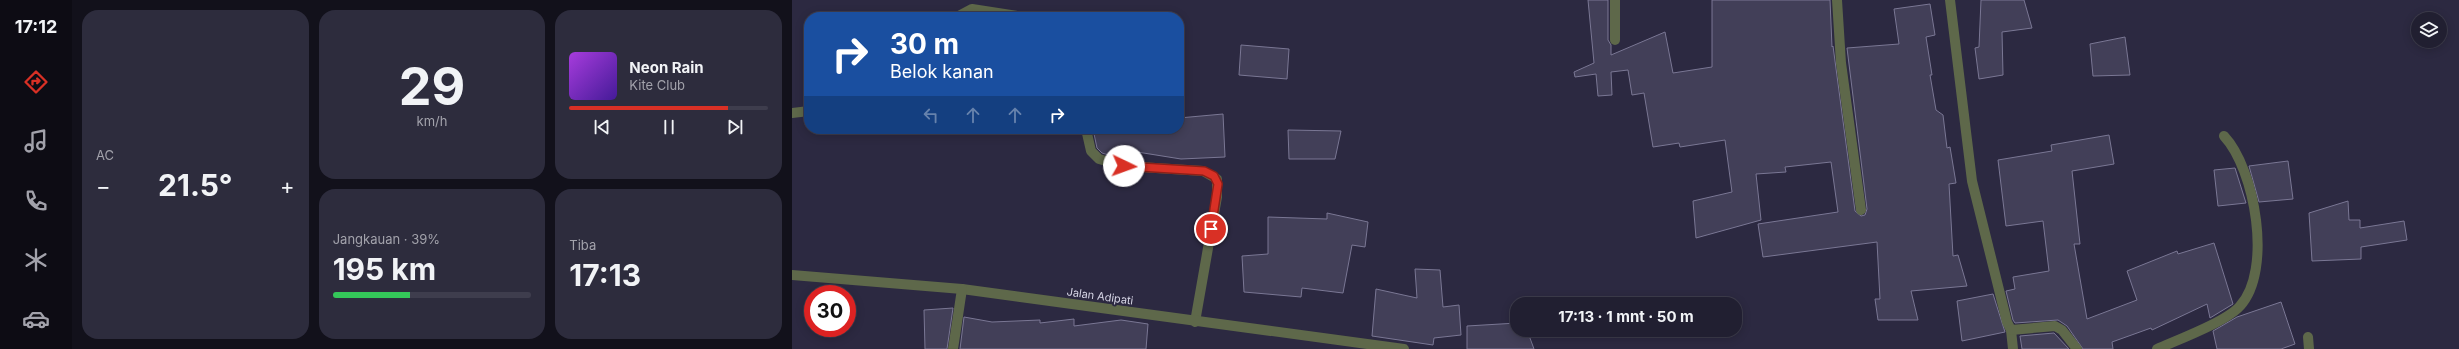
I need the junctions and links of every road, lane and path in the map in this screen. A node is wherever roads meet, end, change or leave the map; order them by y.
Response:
1 (1615, 0) edge
2 (1837, 0) edge
3 (1950, 0) edge
4 (967, 12) edge
5 (992, 12) edge
6 (1615, 40) dead end
7 (804, 112) edge
8 (792, 113) edge
9 (1087, 134) edge
10 (2224, 136) dead end
11 (1861, 210) dead end
12 (792, 275) edge
13 (962, 289) junction
14 (1195, 322) junction
15 (2011, 330) junction
16 (2308, 337) dead end
17 (953, 349) edge
18 (1404, 349) edge
19 (2013, 349) edge
20 (2078, 349) edge
21 (2157, 349) edge
22 (2309, 349) edge

1 - 6 street
2 - 11 street
3 - 15 street
4 - 5 street
7 - 8 street
9 - 14 street
10 - 21 street
12 - 13 street, Jalan Adipati
13 - 14 street, Jalan Adipati
13 - 17 street
14 - 18 street, Jalan Adipati
15 - 19 street
15 - 20 street
16 - 22 street

